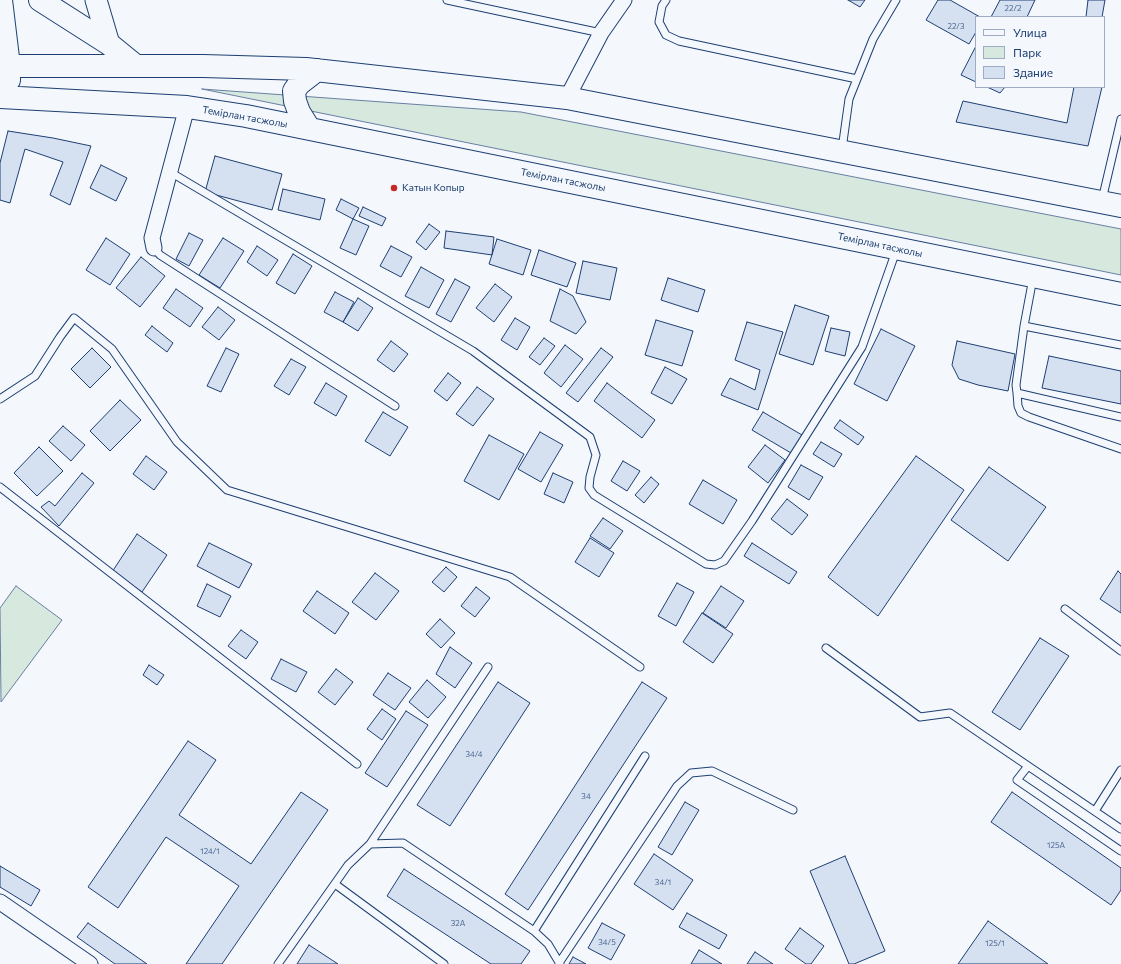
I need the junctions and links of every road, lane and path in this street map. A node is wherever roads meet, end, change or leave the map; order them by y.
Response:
1 (1, 0) edge
2 (40, 0) edge
3 (96, 0) edge
4 (447, 0) edge
5 (624, 0) edge
6 (666, 0) edge
7 (896, 0) edge
8 (601, 33) junction
9 (108, 44) junction
10 (4, 66) edge
11 (136, 66) junction
12 (317, 70) junction
13 (857, 79) junction
14 (4, 97) edge
15 (567, 98) junction
16 (187, 107) junction
17 (1121, 119) edge
18 (310, 128) junction
19 (841, 152) junction
20 (170, 172) junction
21 (1111, 204) edge
22 (154, 248) joint
23 (897, 248) junction
24 (1033, 276) junction
25 (1121, 294) edge
26 (1024, 326) junction
27 (1121, 345) edge
28 (1016, 392) junction
29 (0, 399) edge
30 (395, 406) dead end
31 (1121, 417) edge
32 (1121, 449) edge
33 (0, 487) edge
34 (1065, 609) dead end
35 (826, 648) dead end
36 (1121, 650) edge
37 (488, 667) dead end
38 (640, 667) dead end
39 (645, 756) dead end
40 (356, 764) dead end
41 (1028, 766) junction
42 (1121, 770) edge
43 (793, 810) dead end
44 (1095, 811) junction
45 (1121, 829) edge
46 (370, 844) junction
47 (1121, 851) edge
48 (335, 884) junction
49 (0, 902) edge
50 (534, 931) junction
51 (90, 964) edge
52 (278, 964) edge
53 (444, 964) edge
54 (560, 964) edge

1 - 10 main road
2 - 9 main road
3 - 9 main road
4 - 8 lane
5 - 8 street
6 - 13 lane
7 - 13 lane
8 - 15 street
9 - 11 main road
10 - 11 main road
10 - 14 main road
11 - 12 main road
12 - 15 main road
12 - 18 main road
13 - 19 lane
14 - 16 main road, Темірлан тасжолы
15 - 19 main road
16 - 18 main road, Темірлан тасжолы
16 - 20 street
17 - 21 lane
18 - 23 main road, Темірлан тасжолы
19 - 21 main road
20 - 22 street
20 - 23 lane
22 - 30 lane
23 - 24 main road, Темірлан тасжолы
24 - 25 main road, Темірлан тасжолы
24 - 26 lane
26 - 27 lane
26 - 28 lane
28 - 31 lane
28 - 32 lane
29 - 38 lane
33 - 40 lane
34 - 36 lane
35 - 41 lane
37 - 46 lane
39 - 50 lane
41 - 44 lane
41 - 47 lane
42 - 44 lane
43 - 54 lane
44 - 45 lane
46 - 48 lane
46 - 50 lane
48 - 52 lane
48 - 53 lane
49 - 51 street
50 - 54 lane

